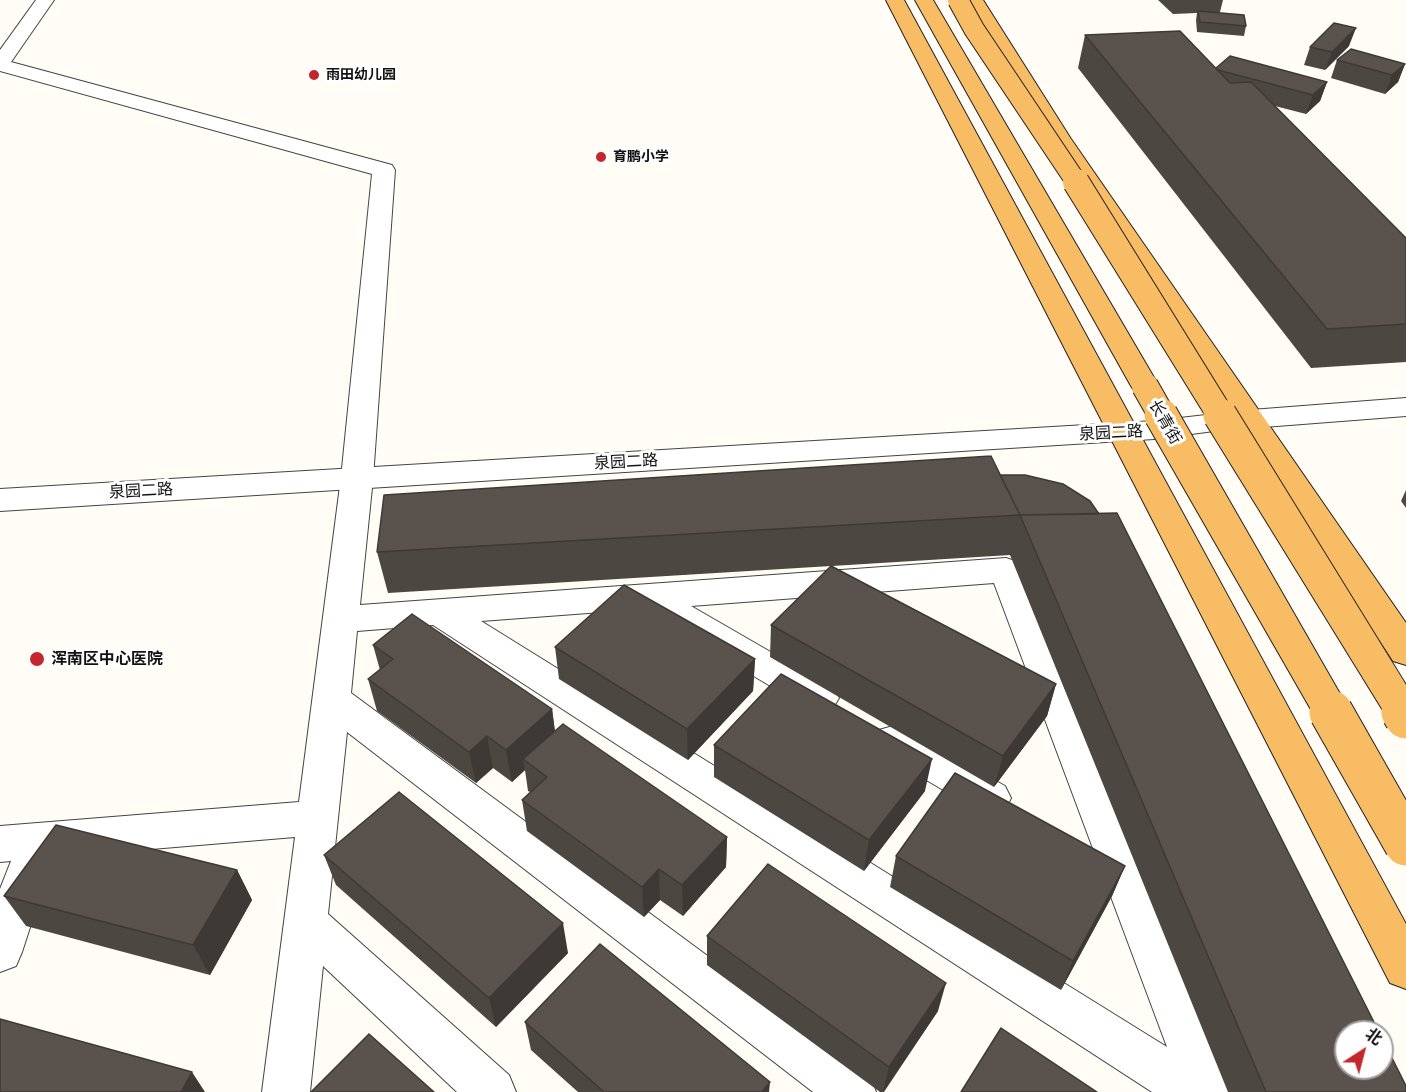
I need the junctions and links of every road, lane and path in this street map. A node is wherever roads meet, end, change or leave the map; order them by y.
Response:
1 (45, 0) edge
2 (895, 0) edge
3 (924, 0) edge
4 (958, 0) edge
5 (974, 0) edge
6 (0, 65) edge
7 (1406, 407) edge
8 (1251, 419) junction
9 (1124, 432) junction
10 (357, 478) junction
11 (0, 500) edge
12 (647, 596) junction
13 (439, 612) junction
14 (341, 619) junction
15 (1406, 651) edge
16 (331, 699) junction
17 (1406, 717) edge
18 (1023, 816) edge
19 (318, 818) junction
20 (19, 843) edge
21 (1406, 844) edge
22 (1074, 846) edge
23 (1125, 876) junction
24 (305, 921) junction
25 (0, 952) edge
26 (1406, 968) edge
27 (286, 1092) edge
28 (492, 1092) edge
29 (852, 1092) edge
30 (1195, 1092) edge
31 (1208, 1092) edge

1 - 6 street
2 - 9 highway
3 - 21 highway, 长青街, bridge
4 - 17 highway, bridge
5 - 8 highway
6 - 10 street
7 - 8 street, 泉园二路
8 - 9 street, 泉园二路
8 - 15 highway
9 - 10 street, 泉园二路
9 - 26 highway
10 - 11 street, 泉园二路
10 - 14 street
12 - 13 street
12 - 18 street
12 - 23 street
13 - 14 street
13 - 30 street
14 - 16 street
16 - 19 street
16 - 29 street
19 - 20 street
19 - 24 street
20 - 25 street
22 - 23 street
23 - 31 street
24 - 27 street
24 - 28 street

